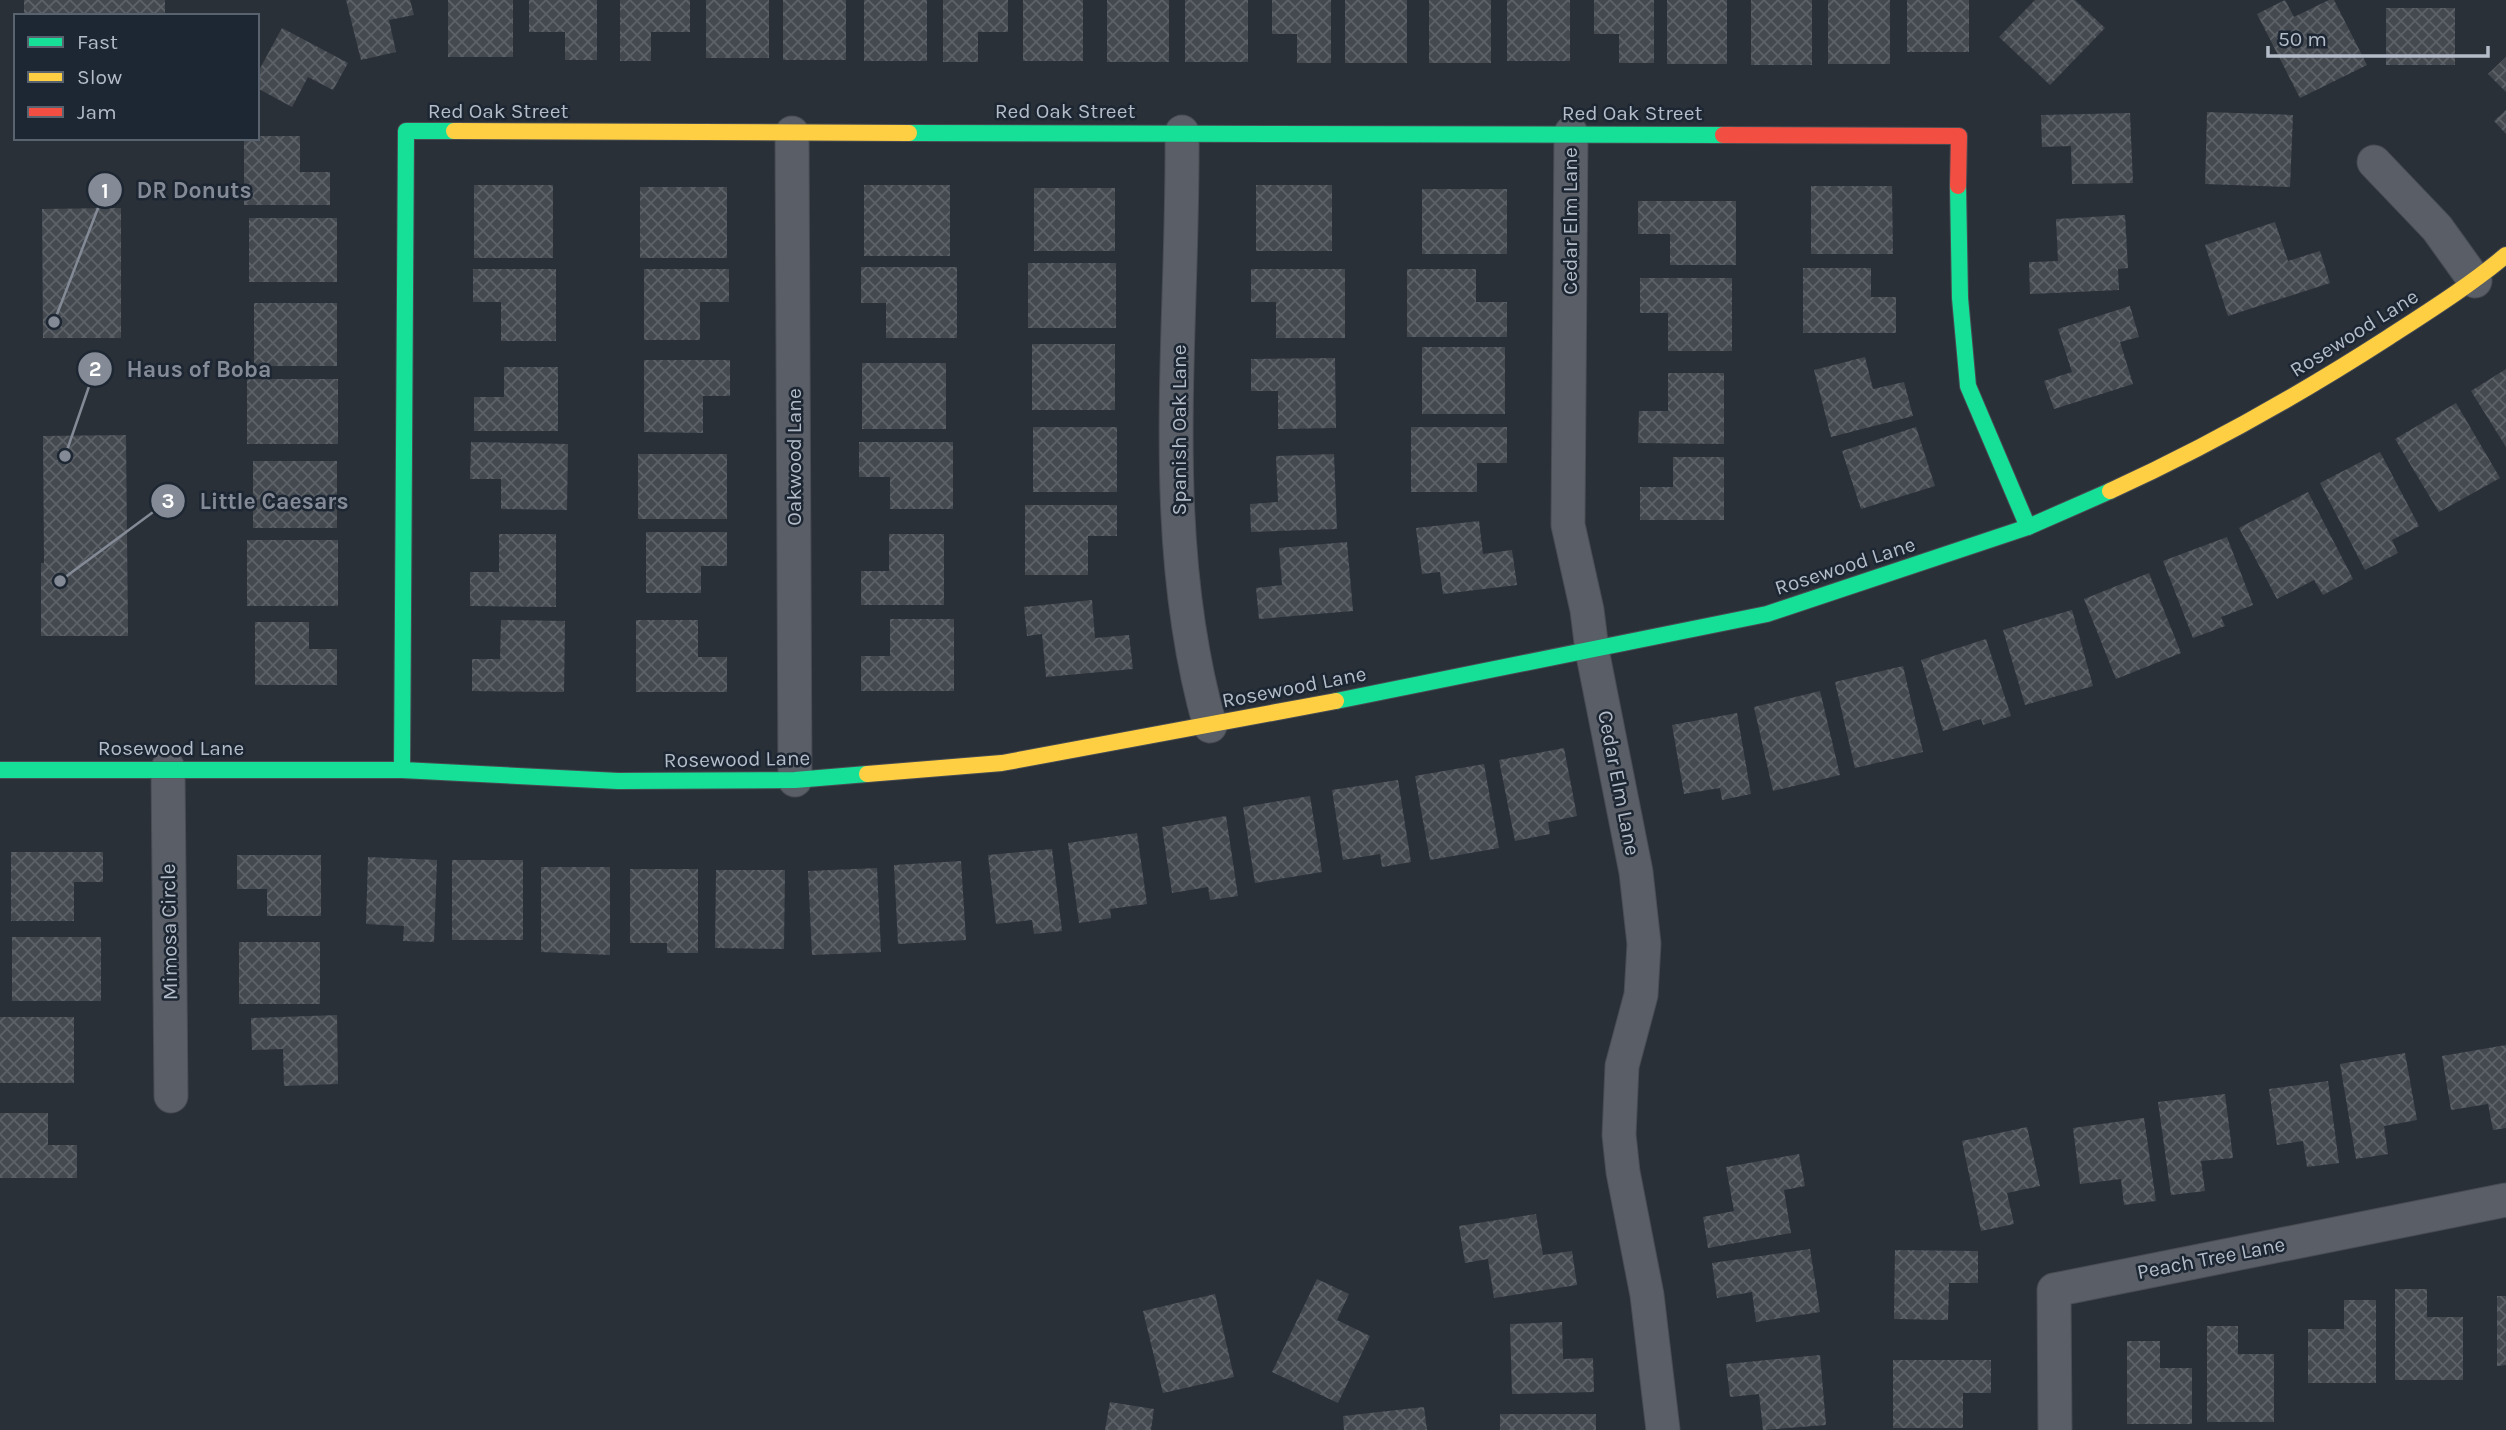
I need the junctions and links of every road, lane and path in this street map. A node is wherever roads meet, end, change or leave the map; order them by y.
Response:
1 (1182, 132) junction
2 (792, 133) junction
3 (1571, 133) junction
4 (2374, 162) dead end
5 (2506, 255) edge
6 (2475, 281) junction
7 (2028, 527) junction
8 (1592, 650) junction
9 (1210, 726) junction
10 (168, 768) junction
11 (0, 770) edge
12 (402, 770) junction
13 (795, 780) junction
14 (171, 1096) dead end
15 (2506, 1200) edge
16 (1663, 1430) edge
17 (2055, 1430) edge

1 - 2 street, Red Oak Street
1 - 3 street, Red Oak Street
1 - 9 street, Spanish Oak Lane
2 - 12 street, Red Oak Street
2 - 13 street, Oakwood Lane
3 - 7 street, Red Oak Street
3 - 8 street, Cedar Elm Lane
4 - 6 street
5 - 6 street, Rosewood Lane
6 - 7 street, Rosewood Lane
7 - 8 street, Rosewood Lane
8 - 9 street, Rosewood Lane
8 - 16 street, Cedar Elm Lane
9 - 13 street, Rosewood Lane
10 - 11 street, Rosewood Lane
10 - 12 street, Rosewood Lane
10 - 14 street, Mimosa Circle
12 - 13 street, Rosewood Lane
15 - 17 street, Peach Tree Lane

